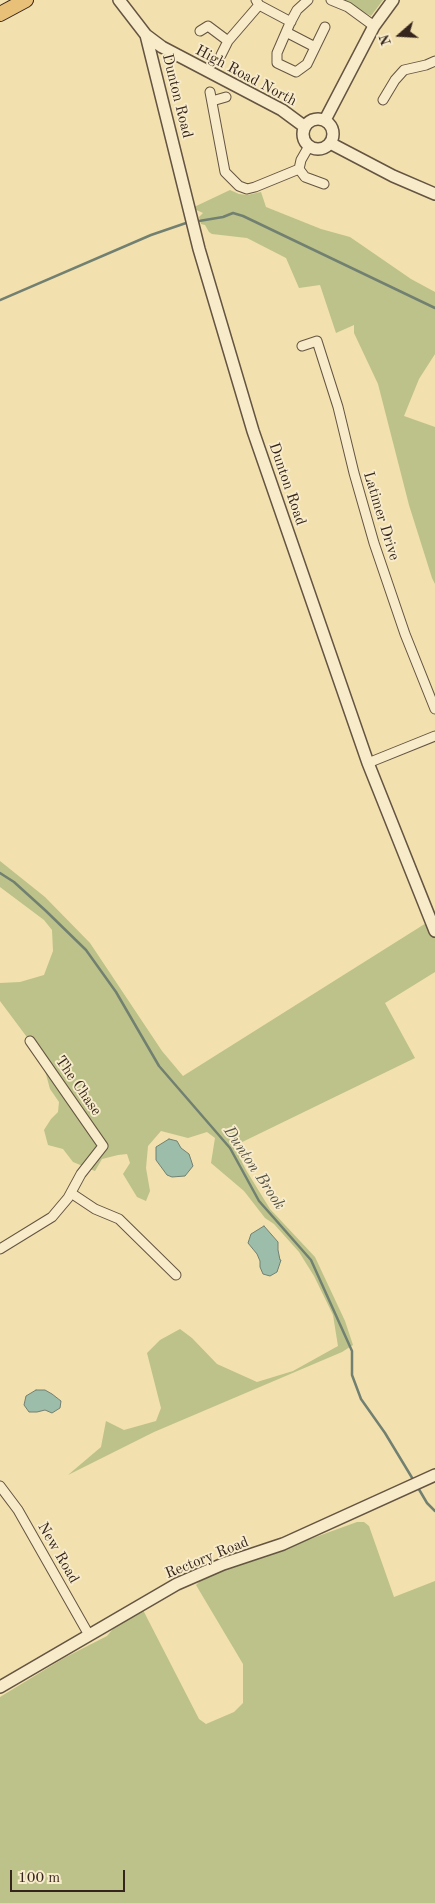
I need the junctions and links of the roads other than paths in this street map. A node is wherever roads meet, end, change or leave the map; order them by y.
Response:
1 (26, 0) edge
2 (119, 0) edge
3 (308, 0) edge
4 (331, 0) edge
5 (393, 0) edge
6 (258, 2) edge
7 (0, 14) edge
8 (291, 22) junction
9 (374, 26) junction
10 (325, 27) dead end
11 (200, 31) dead end
12 (286, 32) junction
13 (146, 35) junction
14 (228, 41) junction
15 (315, 48) junction
16 (171, 53) junction
17 (221, 54) dead end
18 (435, 61) edge
19 (155, 68) junction
20 (226, 97) dead end
21 (383, 100) dead end
22 (325, 120) junction
23 (305, 127) junction
24 (330, 143) junction
25 (309, 146) junction
26 (299, 169) junction
27 (324, 184) dead end
28 (435, 194) edge
29 (302, 346) dead end
30 (435, 709) edge
31 (435, 736) edge
32 (368, 763) junction
33 (435, 931) edge
34 (30, 1041) dead end
35 (71, 1193) junction
36 (0, 1249) edge
37 (176, 1275) dead end
38 (435, 1475) edge
39 (0, 1486) edge
40 (89, 1635) junction
41 (0, 1687) edge

1 - 7 main road
2 - 13 street
3 - 8 street
4 - 9 street
5 - 9 street
6 - 8 street
6 - 14 street
8 - 12 street
9 - 22 street
10 - 15 street
11 - 14 street
12 - 15 street
12 - 15 street
13 - 16 street, High Road North
13 - 19 street, Dunton Road
14 - 17 street
16 - 19 street
16 - 23 street, High Road North
18 - 21 street
19 - 32 street, Dunton Road
20 - 26 street
22 - 23 street
22 - 24 street
23 - 25 street
24 - 25 street
24 - 28 street
25 - 26 street
26 - 27 street
29 - 30 street, Latimer Drive
31 - 32 street
32 - 33 street, Dunton Road
34 - 35 street, The Chase
35 - 36 street
35 - 37 street
38 - 40 street, Rectory Road
39 - 40 street, New Road
40 - 41 street, Rectory Road

